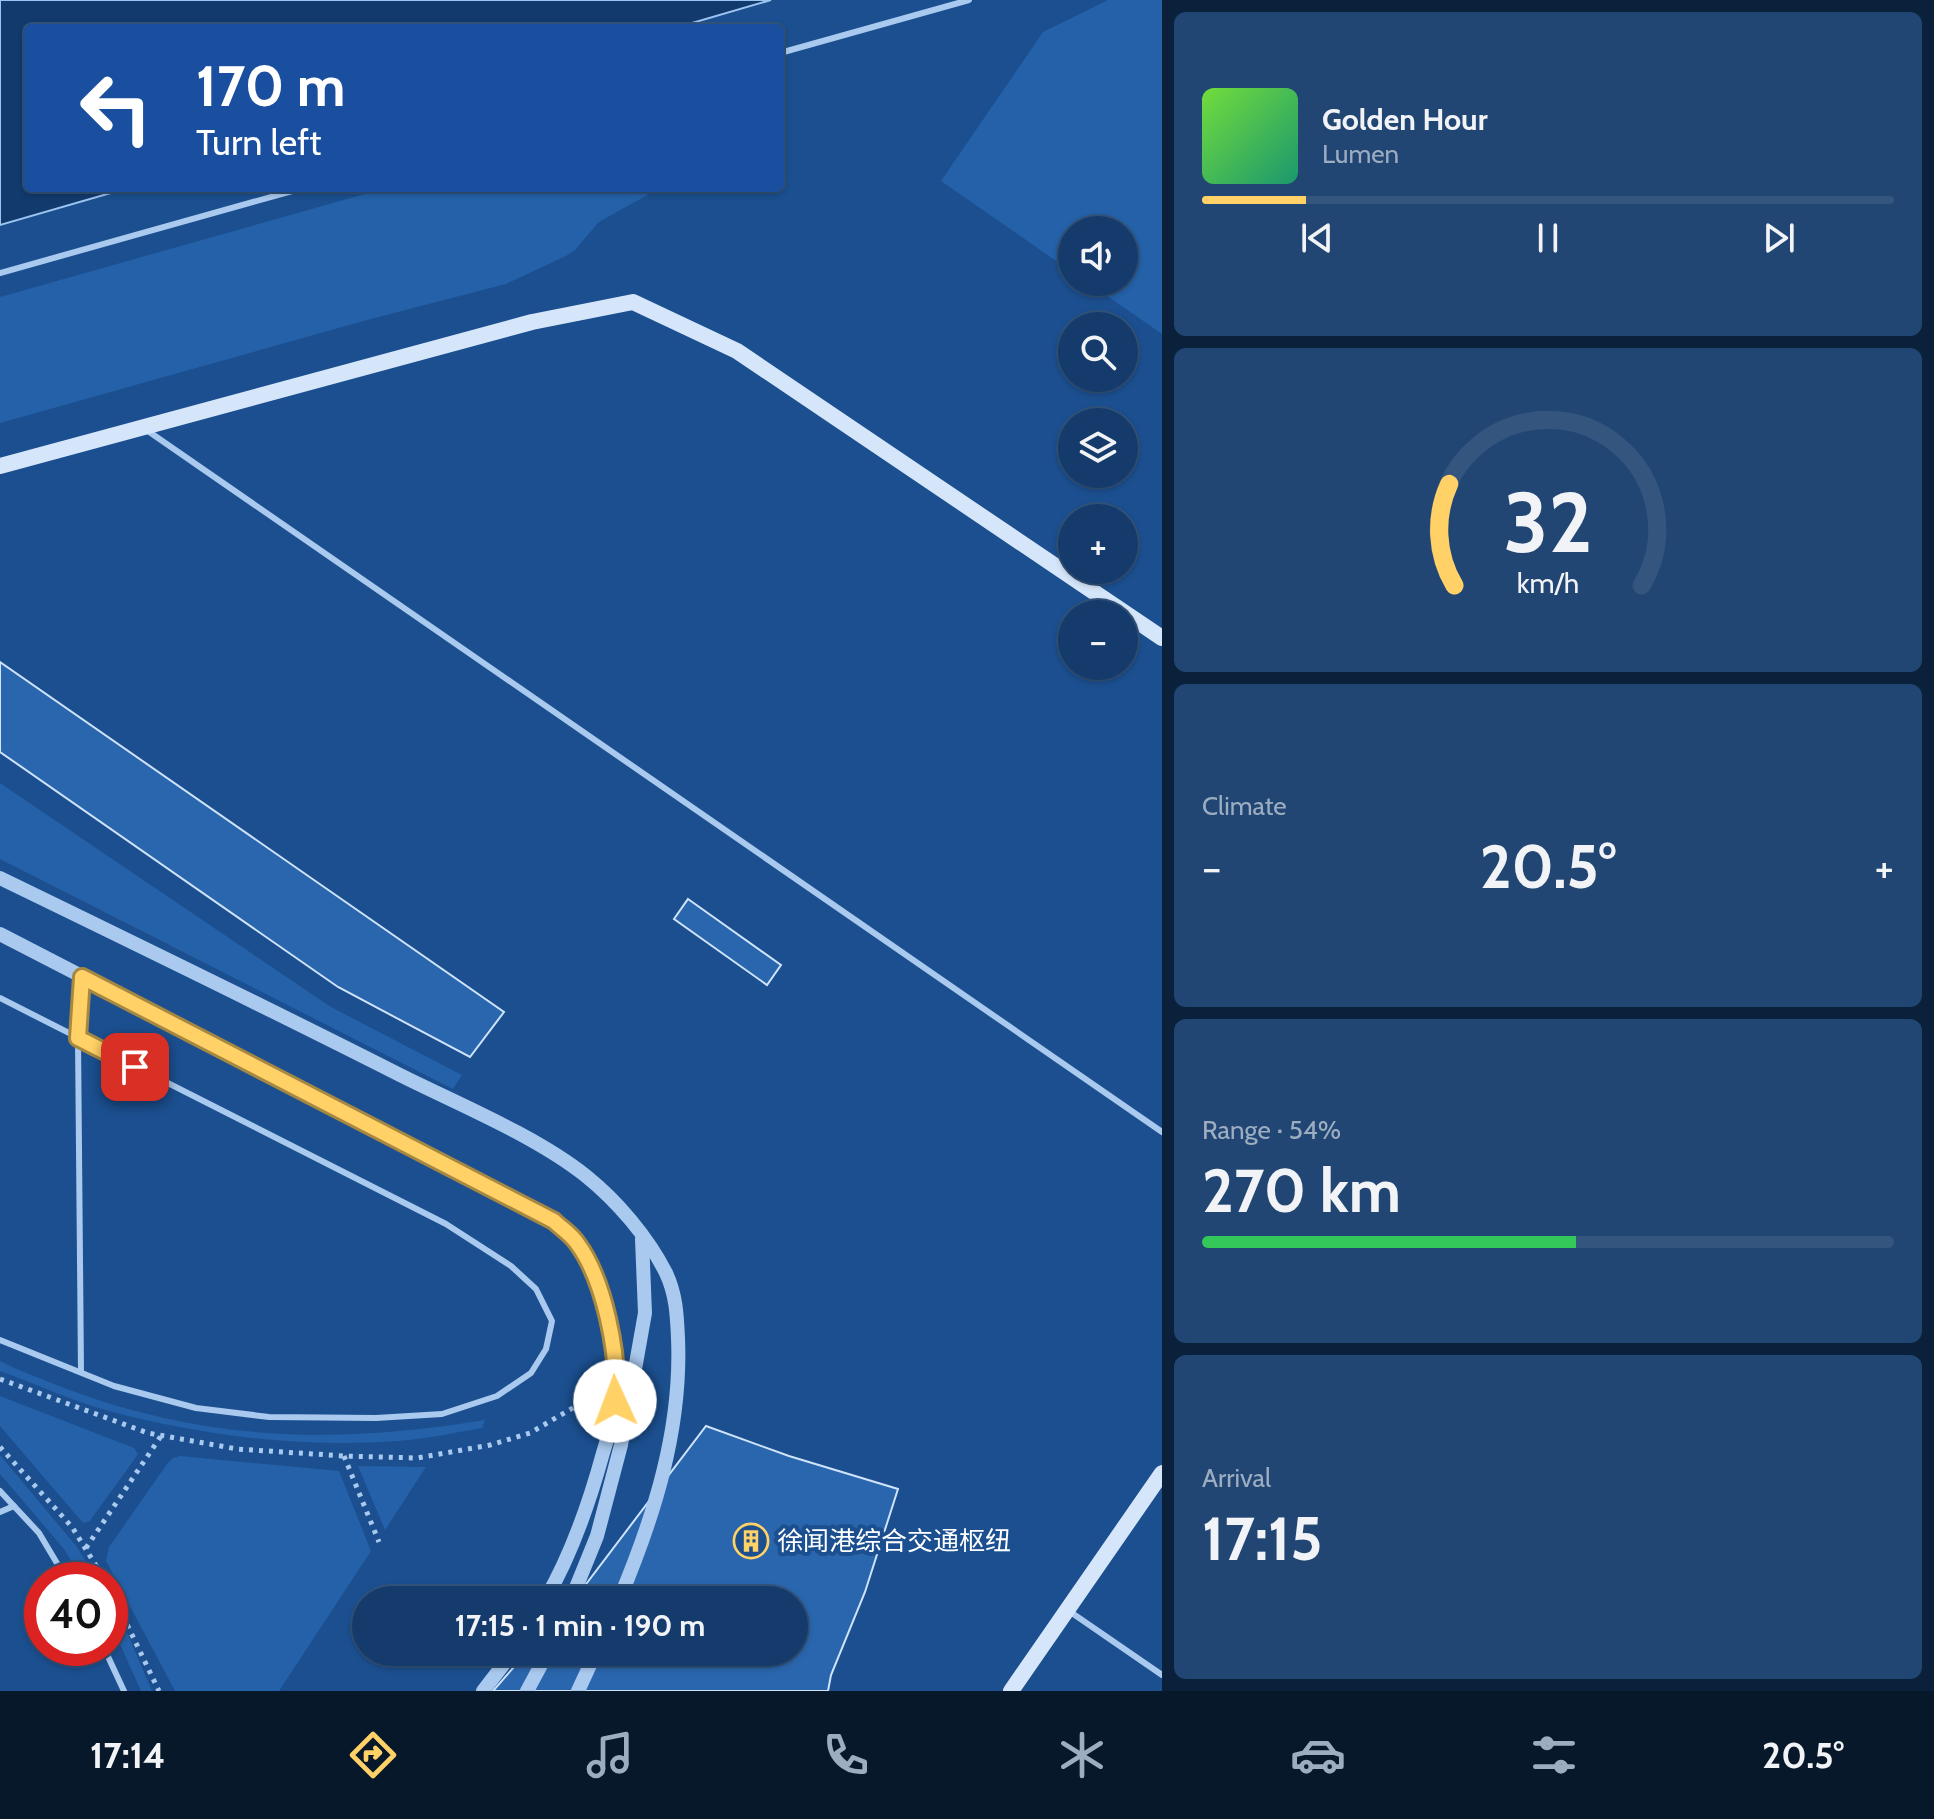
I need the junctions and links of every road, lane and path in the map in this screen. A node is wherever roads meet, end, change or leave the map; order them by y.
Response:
1 (969, 0) edge
2 (784, 52) edge
3 (289, 192) edge
4 (0, 273) edge
5 (143, 428) junction
6 (0, 466) edge
7 (1162, 638) edge
8 (0, 878) edge
9 (0, 934) edge
10 (82, 977) junction
11 (0, 998) edge
12 (78, 1038) junction
13 (1162, 1132) edge
14 (642, 1237) junction
15 (0, 1340) edge
16 (81, 1372) junction
17 (161, 1436) dead end
18 (0, 1447) edge
19 (344, 1456) dead end
20 (1162, 1473) edge
21 (0, 1491) edge
22 (14, 1506) junction
23 (0, 1512) edge
24 (379, 1542) dead end
25 (86, 1548) junction
26 (56, 1562) edge
27 (94, 1562) edge
28 (554, 1586) edge
29 (577, 1586) edge
30 (624, 1586) edge
31 (1068, 1609) junction
32 (128, 1626) edge
33 (112, 1666) edge
34 (502, 1666) edge
35 (540, 1666) edge
36 (590, 1666) edge
37 (1162, 1675) edge
38 (124, 1691) edge
39 (159, 1691) edge
40 (483, 1691) edge
41 (527, 1691) edge
42 (578, 1691) edge
43 (1011, 1691) edge

1 - 2 lane
3 - 4 lane
5 - 6 main road
5 - 7 main road
5 - 13 lane
8 - 14 street
9 - 10 street
10 - 12 lane
10 - 28 street
11 - 12 lane
12 - 16 lane
12 - 16 lane
14 - 29 street
14 - 30 street
15 - 16 lane
17 - 25 path
18 - 25 path
19 - 24 path
20 - 31 main road
21 - 22 lane
22 - 23 lane
22 - 26 lane
25 - 27 path
31 - 37 lane
31 - 43 main road
32 - 39 path
33 - 38 lane
34 - 40 street
35 - 41 street
36 - 42 street

